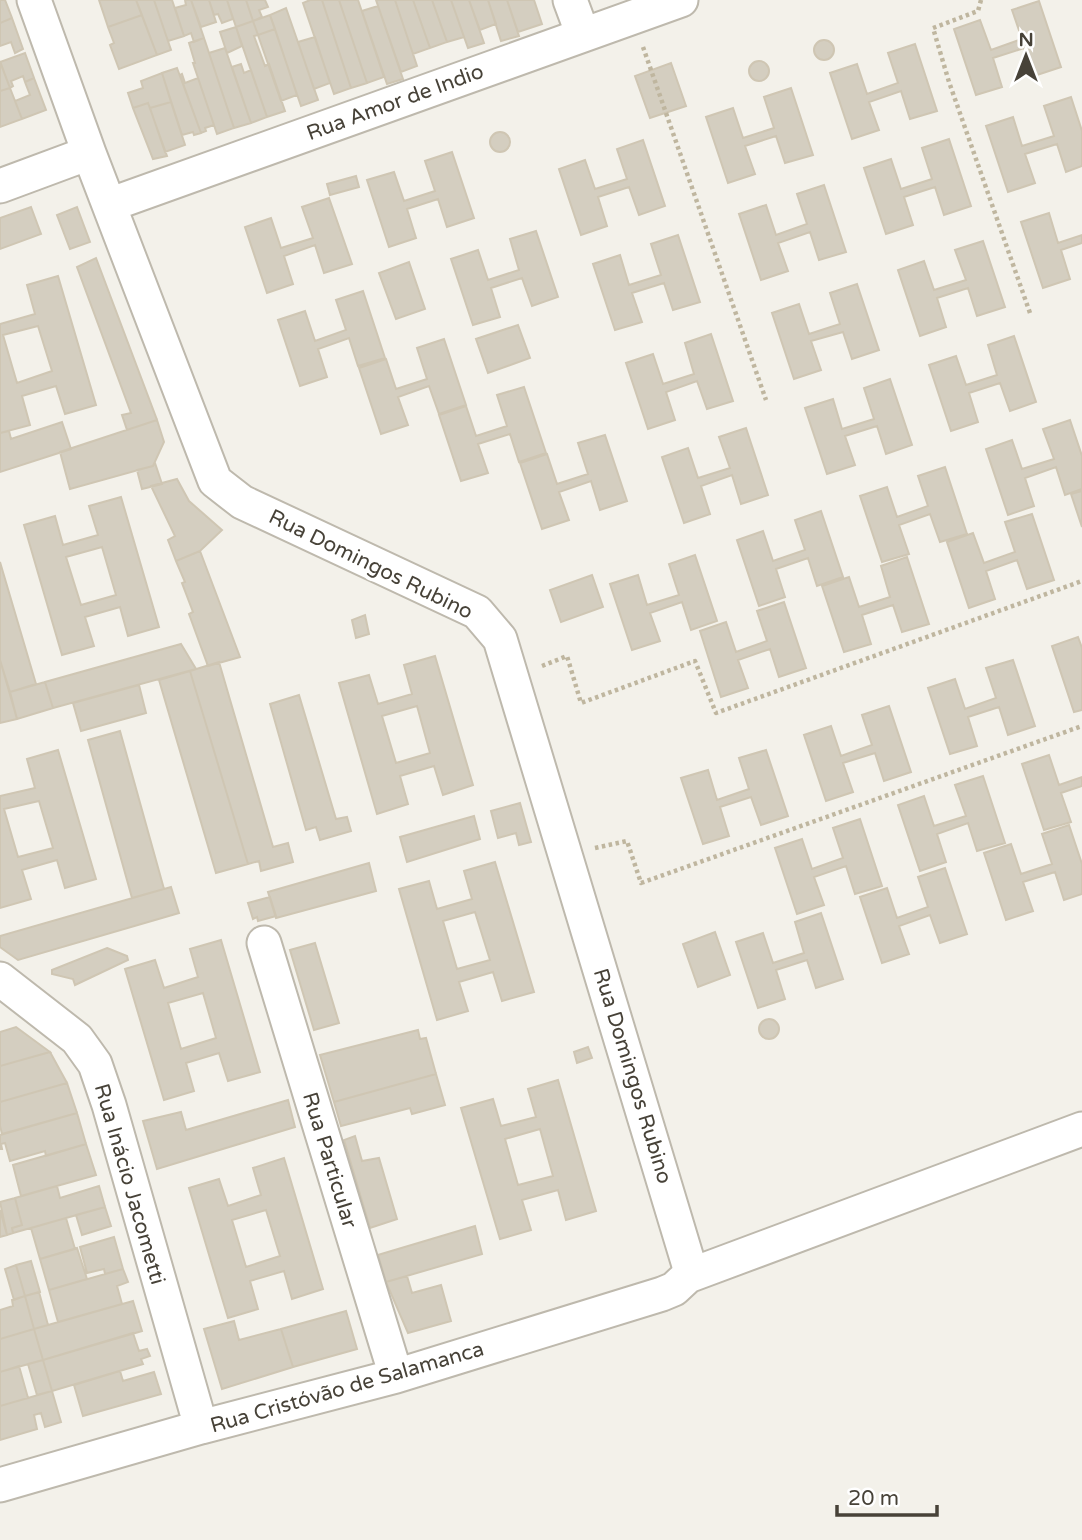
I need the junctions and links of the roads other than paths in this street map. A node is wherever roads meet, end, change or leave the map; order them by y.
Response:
1 (34, 0) edge
2 (570, 0) edge
3 (681, 0) edge
4 (583, 35) junction
5 (89, 153) junction
6 (0, 186) edge
7 (109, 205) junction
8 (264, 943) dead end
9 (0, 979) edge
10 (1082, 1129) edge
11 (688, 1276) junction
12 (396, 1376) junction
13 (201, 1427) junction
14 (0, 1485) edge

1 - 5 street, Rua Domingos Rubino
2 - 4 street
3 - 4 street, Rua Amor de Indio
4 - 7 street, Rua Amor de Indio
5 - 6 street
5 - 7 street, Rua Domingos Rubino
7 - 11 street, Rua Domingos Rubino
8 - 12 street, Rua Particular
9 - 13 street, Rua Inácio Jacometti
10 - 11 street, Rua Cristóvão de Salamanca
11 - 12 street, Rua Cristóvão de Salamanca
12 - 13 street, Rua Cristóvão de Salamanca
13 - 14 street, Rua Cristóvão de Salamanca

